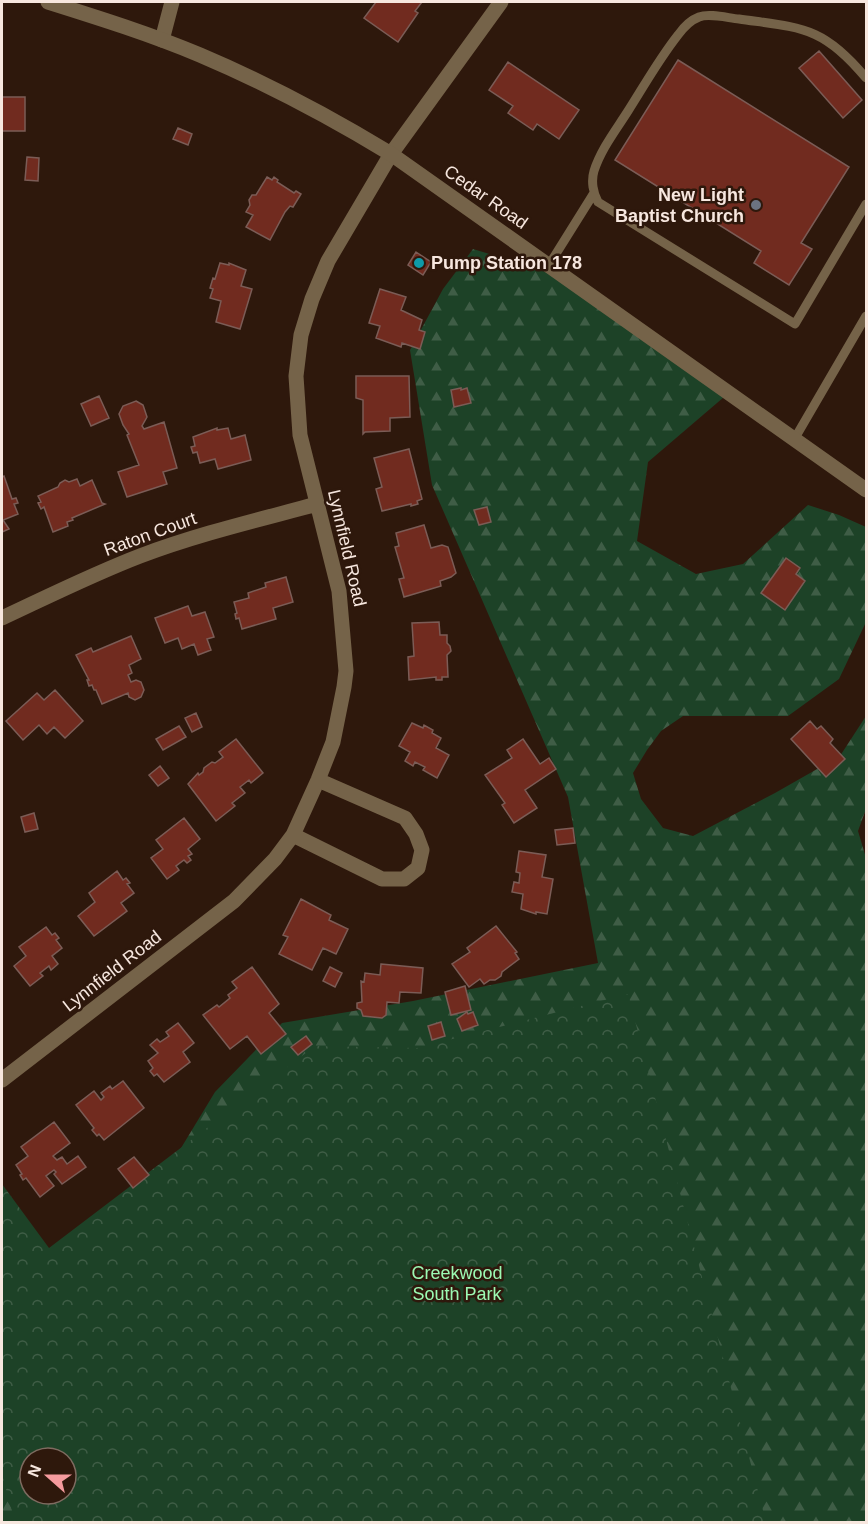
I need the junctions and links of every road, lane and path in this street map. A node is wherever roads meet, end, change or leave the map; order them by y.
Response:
1 (48, 2) edge
2 (172, 2) edge
3 (501, 2) edge
4 (162, 40) junction
5 (867, 78) edge
6 (391, 154) junction
7 (594, 194) junction
8 (867, 204) edge
9 (549, 265) junction
10 (867, 316) edge
11 (795, 438) junction
12 (867, 490) edge
13 (317, 504) junction
14 (2, 618) edge
15 (318, 780) junction
16 (293, 835) junction
17 (2, 1080) edge

1 - 4 street, Cedar Road
2 - 4 street
3 - 6 street, Lynnfield Road
4 - 6 street, Cedar Road
5 - 7 lane
6 - 9 street, Cedar Road
6 - 13 street, Lynnfield Road
7 - 8 lane
7 - 9 lane
9 - 11 street, Cedar Road
10 - 11 lane
11 - 12 street, Cedar Road
13 - 14 street, Raton Court
13 - 15 street, Lynnfield Road
15 - 16 street, Lynnfield Road
15 - 16 street
16 - 17 street, Lynnfield Road

